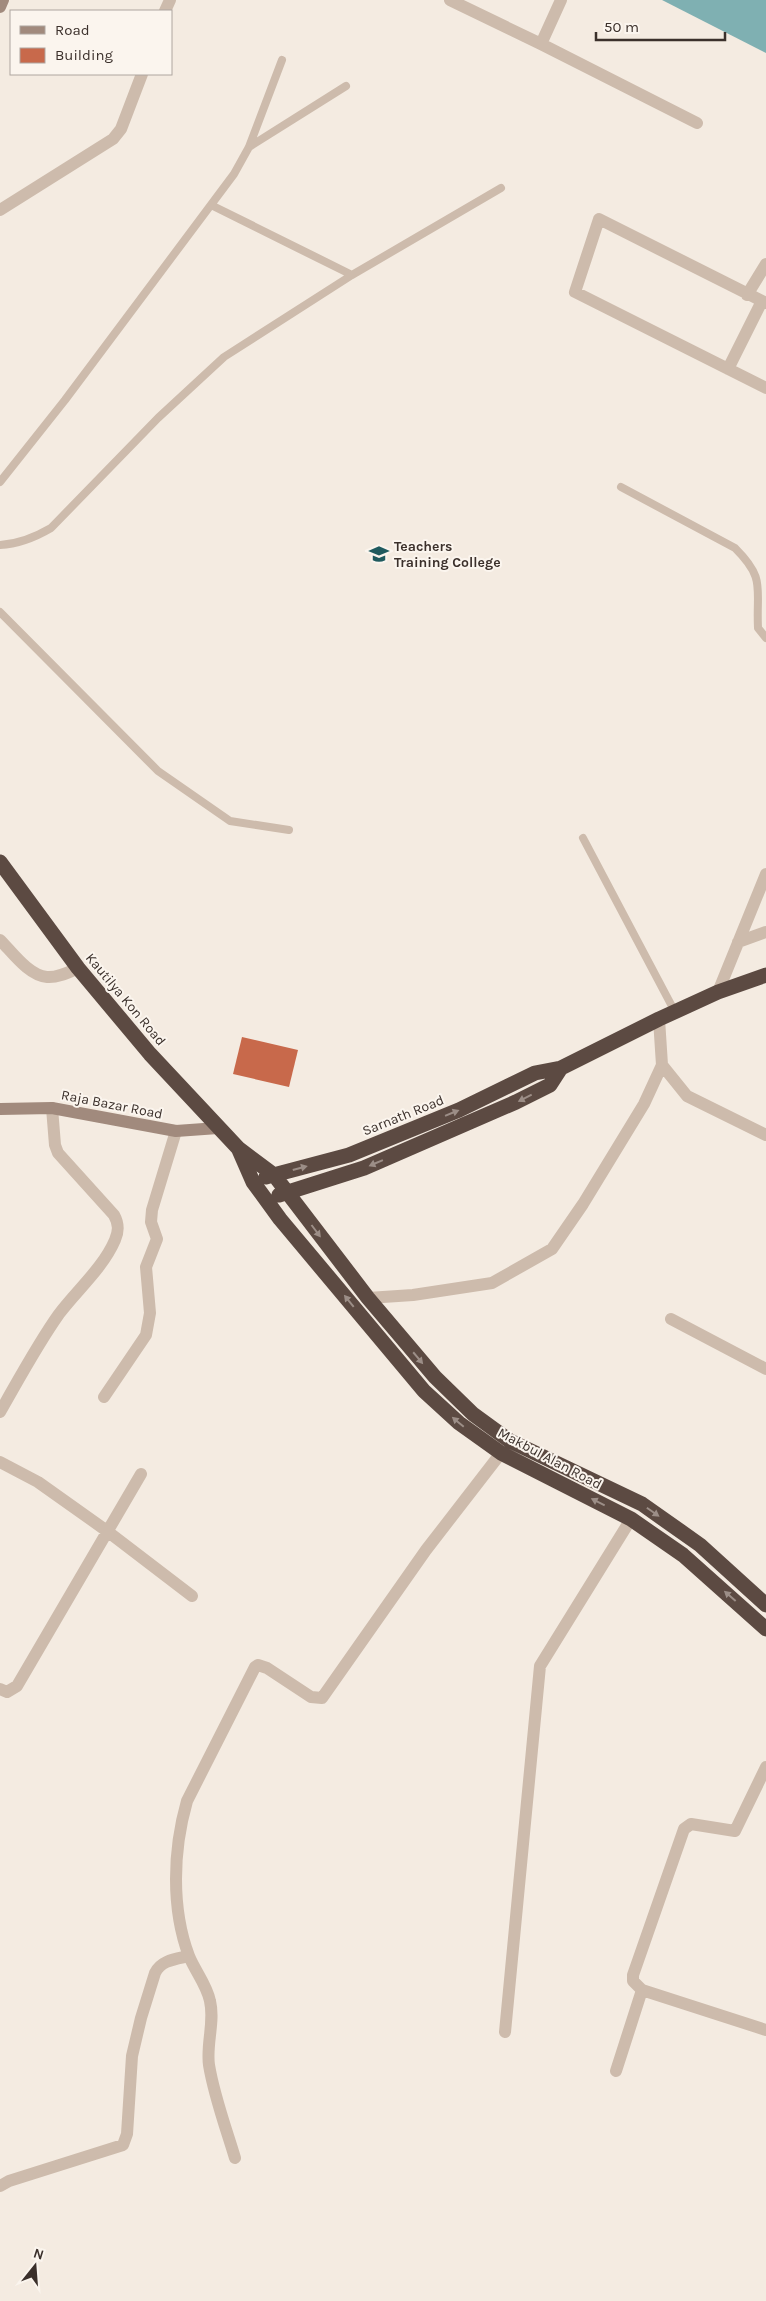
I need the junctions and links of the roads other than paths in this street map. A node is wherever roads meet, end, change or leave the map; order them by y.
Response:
1 (4, 0) edge
2 (450, 0) edge
3 (561, 0) edge
4 (0, 7) edge
5 (541, 44) junction
6 (282, 60) dead end
7 (142, 75) edge
8 (346, 86) dead end
9 (697, 123) dead end
10 (249, 147) junction
11 (501, 188) dead end
12 (211, 205) junction
13 (0, 210) edge
14 (766, 264) edge
15 (352, 275) junction
16 (747, 295) junction
17 (764, 302) edge
18 (728, 369) junction
19 (766, 388) edge
20 (0, 482) edge
21 (621, 487) dead end
22 (0, 545) edge
23 (0, 612) edge
24 (766, 638) edge
25 (289, 830) dead end
26 (583, 838) dead end
27 (0, 862) edge
28 (766, 874) edge
29 (766, 932) edge
30 (0, 940) edge
31 (738, 942) junction
32 (78, 968) junction
33 (766, 975) edge
34 (718, 992) junction
35 (674, 1012) junction
36 (659, 1019) junction
37 (662, 1065) junction
38 (561, 1068) junction
39 (52, 1108) junction
40 (0, 1109) edge
41 (218, 1128) junction
42 (176, 1131) junction
43 (766, 1136) edge
44 (238, 1148) junction
45 (274, 1175) junction
46 (253, 1182) junction
47 (286, 1192) junction
48 (265, 1199) junction
49 (368, 1298) junction
50 (671, 1318) dead end
51 (766, 1369) edge
52 (104, 1397) dead end
53 (0, 1412) edge
54 (502, 1453) junction
55 (0, 1462) edge
56 (141, 1474) dead end
57 (631, 1519) junction
58 (107, 1531) junction
59 (192, 1596) dead end
60 (766, 1605) edge
61 (766, 1629) edge
62 (0, 1690) edge
63 (766, 1767) edge
64 (189, 1956) junction
65 (642, 1990) junction
66 (766, 2030) edge
67 (505, 2032) dead end
68 (616, 2072) dead end
69 (234, 2158) dead end
70 (0, 2186) edge

1 - 4 street
2 - 5 street
3 - 5 street
5 - 9 street
6 - 10 lane
7 - 13 street
8 - 10 lane
10 - 12 lane
11 - 15 lane
12 - 15 lane
12 - 20 lane
14 - 16 street
15 - 22 lane
16 - 17 street
16 - 18 street
17 - 18 street
18 - 19 street
21 - 24 lane
23 - 25 lane
26 - 35 lane
27 - 32 highway, Kautilya Kon Road
28 - 31 street
29 - 31 street
30 - 32 street
31 - 34 street
32 - 41 highway, Kautilya Kon Road
33 - 34 highway, Sarnath Road
34 - 35 highway, Sarnath Road
35 - 36 highway, Sarnath Road
36 - 37 street
36 - 38 highway, Sarnath Road
37 - 43 street
37 - 49 street
45 -> 38 highway, Sarnath Road
38 -> 47 highway, Sarnath Road
39 - 40 street, Raja Bazar Road
39 - 42 street, Raja Bazar Road
39 - 53 street
41 - 42 street, Raja Bazar Road
41 - 44 highway, Kautilya Kon Road
42 - 52 street
44 - 45 highway, Kautilya Kon Road
44 - 46 highway, Kautilya Kon Road
45 - 46 highway, Sarnath Road
45 - 47 highway, Kautilya Kon Road
46 - 48 highway, Kautilya Kon Road
47 - 48 highway, Sarnath Road
47 -> 49 highway, Makbul Alan Road
54 -> 48 highway, Makbul Alan Road
49 -> 60 highway, Makbul Alan Road
50 - 51 street
57 -> 54 highway, Makbul Alan Road
54 - 64 street
55 - 58 street
56 - 58 street
61 -> 57 highway, Makbul Alan Road
57 - 67 street
58 - 59 street
58 - 62 street
63 - 65 street
64 - 69 street
64 - 70 street
65 - 66 street
65 - 68 street

